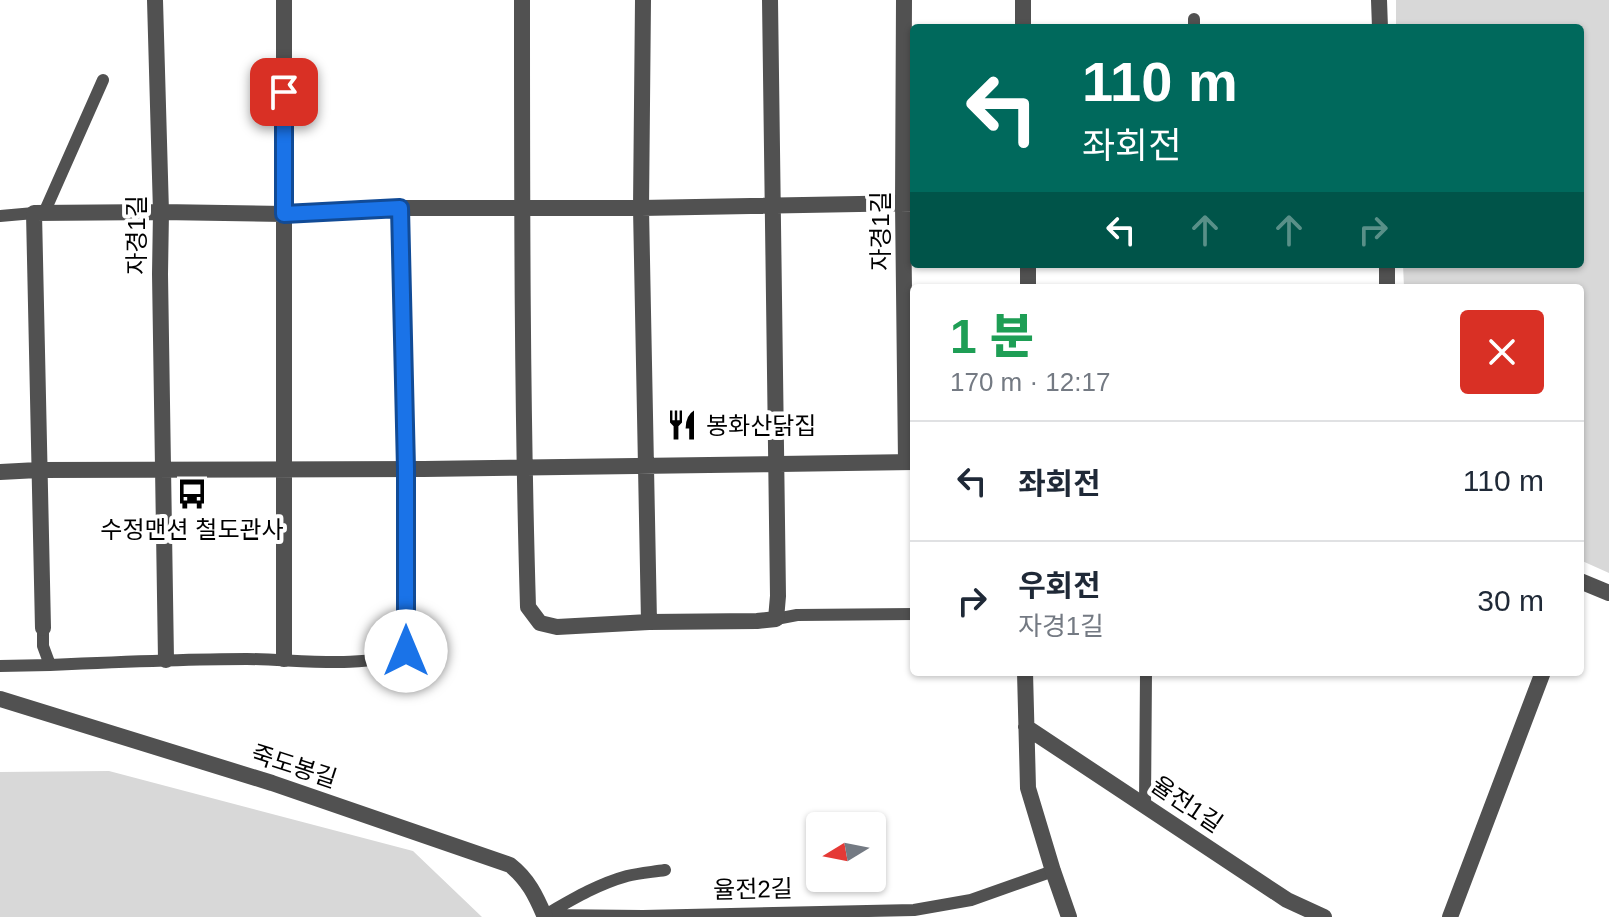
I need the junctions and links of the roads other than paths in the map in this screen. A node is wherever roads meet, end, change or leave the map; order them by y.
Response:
1 (155, 0) edge
2 (284, 0) edge
3 (522, 0) edge
4 (643, 0) edge
5 (770, 0) edge
6 (904, 0) edge
7 (1023, 0) edge
8 (1379, 0) edge
9 (1023, 24) edge
10 (1380, 24) edge
11 (103, 80) dead end
12 (909, 204) edge
13 (771, 206) junction
14 (400, 208) junction
15 (522, 208) junction
16 (641, 208) junction
17 (161, 212) junction
18 (39, 213) junction
19 (284, 214) junction
20 (0, 216) edge
21 (910, 462) edge
22 (775, 464) junction
23 (648, 466) junction
24 (524, 467) junction
25 (283, 469) junction
26 (406, 469) junction
27 (38, 470) junction
28 (163, 470) junction
29 (0, 472) edge
30 (1584, 583) edge
31 (1609, 593) edge
32 (910, 614) edge
33 (776, 619) junction
34 (649, 622) junction
35 (43, 628) joint
36 (406, 651) joint
37 (284, 659) junction
38 (166, 660) junction
39 (50, 665) junction
40 (0, 666) edge
41 (1025, 676) edge
42 (1146, 676) edge
43 (1541, 676) edge
44 (0, 699) edge
45 (1026, 727) junction
46 (1145, 805) junction
47 (665, 870) dead end
48 (1053, 871) junction
49 (544, 916) edge
50 (1069, 917) edge
51 (1324, 917) edge
52 (1450, 917) edge

1 - 17 street, 자경1길
2 - 19 street
3 - 15 street
4 - 16 street
5 - 13 street
6 - 12 street, 자경1길
7 - 9 street
8 - 10 street
11 - 18 lane
12 - 13 street
12 - 21 street, 자경1길
13 - 16 street
13 - 22 street
14 - 15 street
14 - 19 street
14 - 26 street
15 - 16 street
15 - 24 street
16 - 23 street
17 - 18 street
17 - 19 street
17 - 28 street, 자경1길
18 - 20 lane
18 - 27 street
19 - 25 street
21 - 22 street, 자경1길
22 - 23 street, 자경1길
22 - 33 street
23 - 24 street, 자경1길
23 - 34 street
24 - 26 street, 자경1길
24 - 34 street
25 - 26 street, 자경1길
25 - 28 street, 자경1길
25 - 37 street
26 - 36 street
27 - 28 street, 자경1길
27 - 29 street, 자경1길
27 - 35 street
28 - 38 street, 자경1길
30 - 31 street
32 - 33 lane
33 - 34 street
35 - 39 lane
36 - 37 lane
37 - 38 lane
38 - 39 lane
39 - 40 lane
41 - 45 street
42 - 46 lane
43 - 52 street
44 - 49 street, 죽도봉길
45 - 46 street, 율전1길
45 - 48 street
46 - 51 street, 율전1길
47 - 49 lane
48 - 49 lane, 율전2길
48 - 50 street

